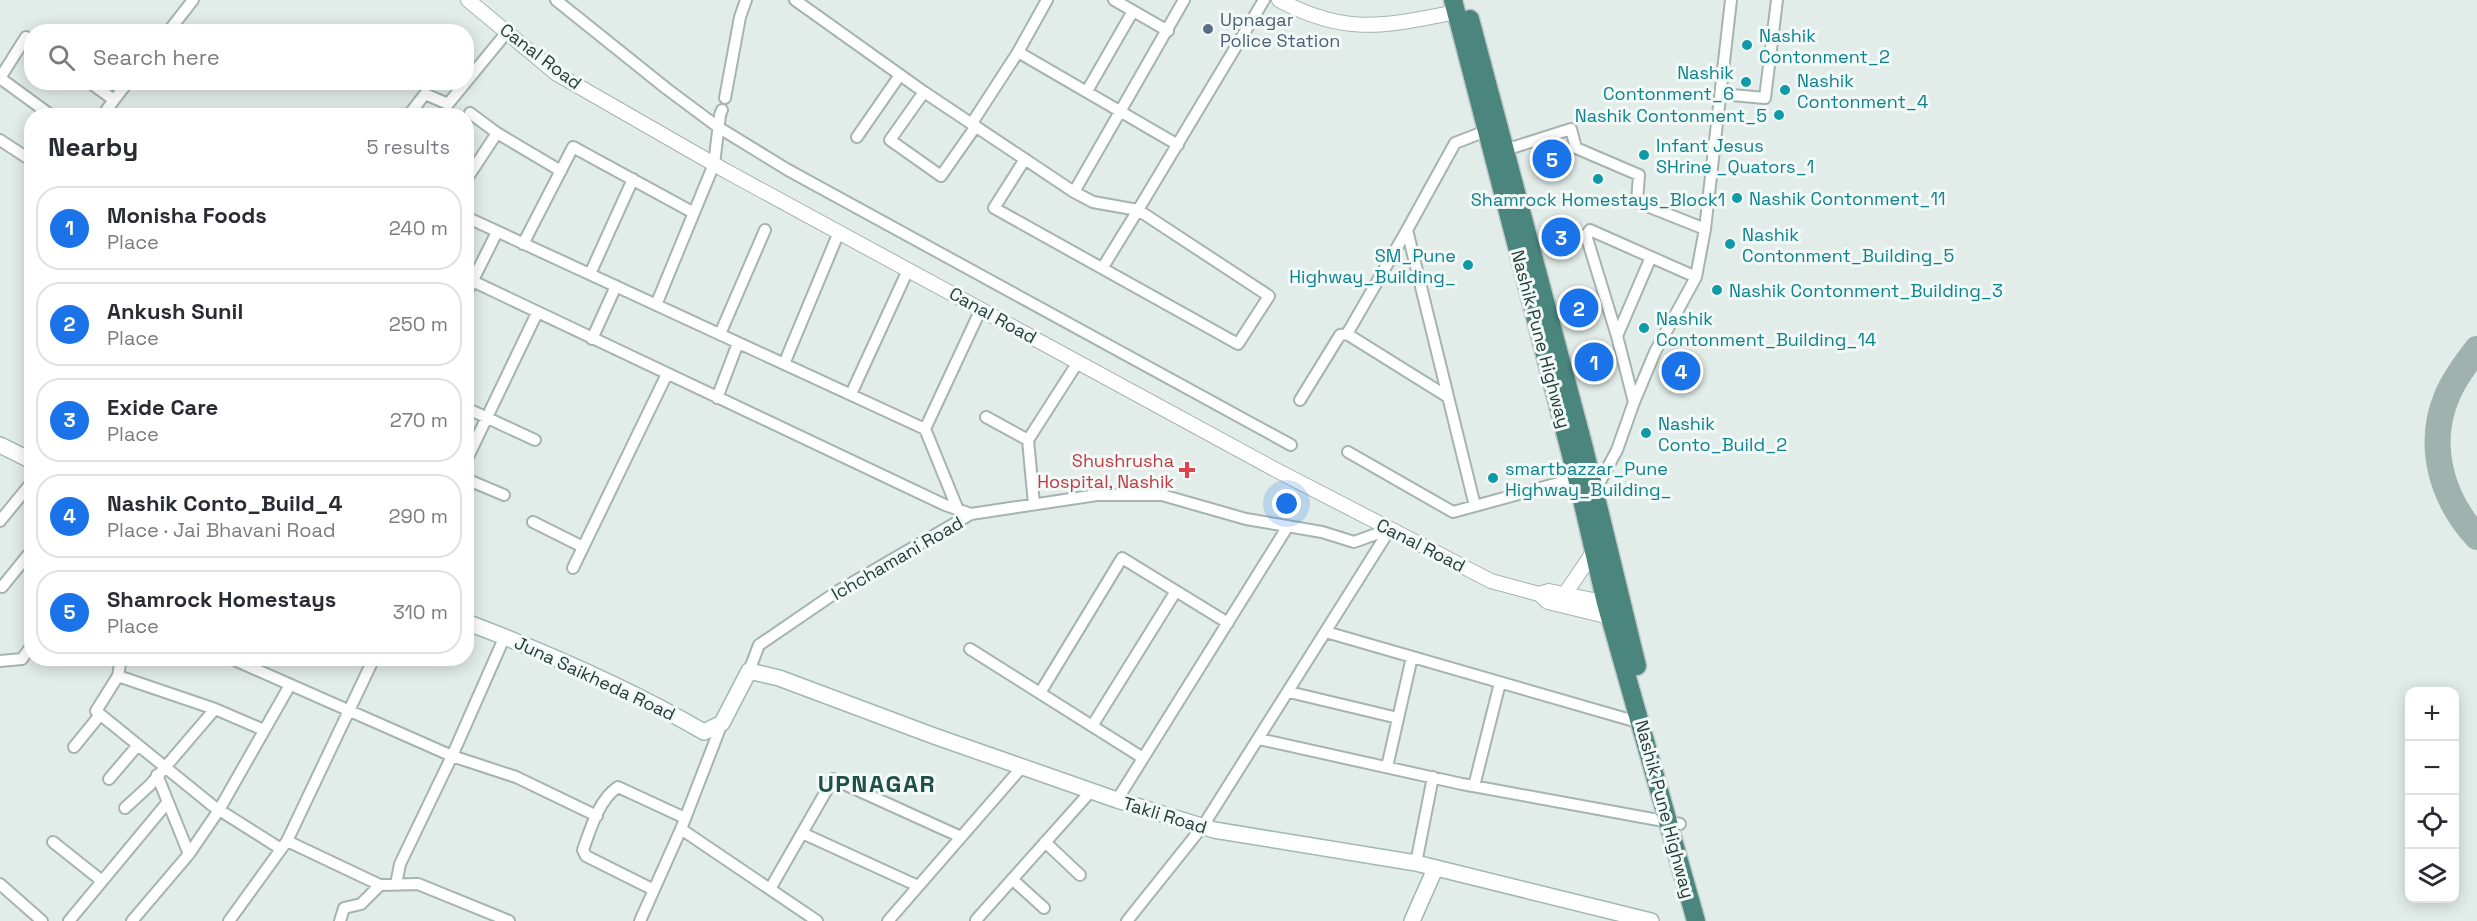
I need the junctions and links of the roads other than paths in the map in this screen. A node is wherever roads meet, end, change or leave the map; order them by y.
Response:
1 (468, 0) edge
2 (556, 0) edge
3 (746, 0) edge
4 (795, 0) edge
5 (1047, 0) edge
6 (1114, 0) edge
7 (1184, 0) edge
8 (1264, 0) edge
9 (1279, 0) edge
10 (1731, 0) edge
11 (1777, 0) edge
12 (189, 1) edge
13 (1458, 4) edge
14 (1133, 11) junction
15 (173, 24) edge
16 (1168, 31) junction
17 (507, 32) junction
18 (24, 41) edge
19 (1018, 52) junction
20 (474, 72) edge
21 (900, 75) junction
22 (0, 78) edge
23 (100, 90) edge
24 (122, 90) edge
25 (459, 90) edge
26 (1087, 91) junction
27 (924, 92) junction
28 (1721, 94) junction
29 (725, 98) dead end
30 (114, 100) junction
31 (41, 108) edge
32 (108, 108) edge
33 (414, 108) edge
34 (722, 110) dead end
35 (1120, 112) junction
36 (474, 116) edge
37 (974, 124) junction
38 (718, 127) junction
39 (1486, 131) junction
40 (497, 133) junction
41 (857, 137) dead end
42 (0, 140) edge
43 (1178, 145) junction
44 (1505, 150) junction
45 (24, 156) edge
46 (1025, 159) junction
47 (714, 164) junction
48 (474, 168) edge
49 (561, 171) junction
50 (633, 179) junction
51 (1074, 192) junction
52 (1138, 210) junction
53 (694, 213) junction
54 (474, 221) edge
55 (1705, 229) junction
56 (765, 230) dead end
57 (1407, 230) junction
58 (497, 232) junction
59 (839, 232) junction
60 (524, 244) junction
61 (1651, 257) junction
62 (1103, 267) junction
63 (909, 270) junction
64 (474, 273) edge
65 (590, 274) junction
66 (1696, 277) junction
67 (474, 282) edge
68 (616, 286) junction
69 (656, 305) junction
70 (981, 309) junction
71 (537, 313) junction
72 (720, 334) junction
73 (1347, 334) junction
74 (1617, 336) junction
75 (592, 339) junction
76 (738, 343) junction
77 (1078, 362) junction
78 (784, 364) junction
79 (667, 374) junction
80 (851, 394) junction
81 (1448, 397) junction
82 (717, 398) junction
83 (1300, 400) dead end
84 (1634, 402) junction
85 (474, 412) edge
86 (486, 417) junction
87 (986, 417) dead end
88 (925, 429) junction
89 (535, 440) dead end
90 (1028, 440) junction
91 (474, 443) edge
92 (0, 445) edge
93 (1291, 445) dead end
94 (1348, 452) dead end
95 (24, 457) edge
96 (1577, 478) junction
97 (474, 482) edge
98 (24, 492) edge
99 (1594, 494) junction
100 (504, 495) dead end
101 (1034, 504) junction
102 (1475, 506) junction
103 (958, 510) junction
104 (971, 514) junction
105 (0, 521) edge
106 (533, 522) dead end
107 (1288, 526) junction
108 (1390, 529) junction
109 (583, 547) junction
110 (1594, 551) junction
111 (24, 560) edge
112 (573, 568) dead end
113 (2, 587) dead end
114 (1176, 591) junction
115 (1539, 594) junction
116 (1565, 594) junction
117 (1616, 612) junction
118 (1228, 623) junction
119 (474, 625) edge
120 (1326, 632) junction
121 (505, 636) junction
122 (970, 649) dead end
123 (24, 656) edge
124 (1412, 657) junction
125 (0, 661) edge
126 (120, 666) edge
127 (248, 666) edge
128 (370, 666) edge
129 (749, 671) junction
130 (118, 676) junction
131 (1500, 683) junction
132 (290, 685) junction
133 (1289, 692) junction
134 (1040, 693) junction
135 (215, 709) junction
136 (349, 710) junction
137 (100, 715) junction
138 (1398, 717) junction
139 (722, 723) junction
140 (1641, 723) junction
141 (1092, 726) junction
142 (264, 730) junction
143 (1259, 740) junction
144 (138, 745) junction
145 (74, 747) dead end
146 (452, 756) junction
147 (1143, 758) junction
148 (1022, 767) junction
149 (1387, 767) junction
150 (161, 771) junction
151 (1433, 777) junction
152 (109, 779) dead end
153 (1474, 786) junction
154 (1091, 791) junction
155 (1117, 800) junction
156 (167, 803) junction
157 (125, 808) dead end
158 (219, 810) junction
159 (597, 816) junction
160 (1674, 823) junction
161 (683, 824) junction
162 (1203, 826) junction
163 (802, 833) junction
164 (961, 837) junction
165 (53, 842) dead end
166 (1045, 842) junction
167 (284, 845) junction
168 (189, 854) junction
169 (1416, 863) junction
170 (1435, 869) junction
171 (1080, 874) dead end
172 (1012, 879) junction
173 (102, 881) junction
174 (0, 884) edge
175 (396, 884) junction
176 (380, 885) junction
177 (918, 886) junction
178 (770, 889) junction
179 (654, 890) junction
180 (1044, 908) dead end
181 (485, 916) edge
182 (139, 919) edge
183 (42, 921) edge
184 (69, 921) edge
185 (229, 921) edge
186 (340, 921) edge
187 (509, 921) edge
188 (640, 921) edge
189 (816, 921) edge
190 (888, 921) edge
191 (977, 921) edge
192 (1127, 921) edge
193 (1412, 921) edge
194 (1651, 921) edge
195 (1696, 921) edge
196 (1706, 921) edge

1 - 17 street, Canal Road
2 - 38 street
3 - 29 street
4 - 21 street
5 - 19 street
6 - 14 street
7 - 16 street
8 - 43 street
9 - 13 street
10 - 28 street
11 - 28 street
12 - 15 street
13 - 39 highway, Nashik Pune Highway
13 - 44 highway, Nashik Pune Highway
14 - 16 street
14 - 26 street
16 - 35 street
17 - 20 street
17 - 47 street, Canal Road
18 - 22 street
19 - 26 street
19 - 37 street
21 - 27 street
21 - 41 street
22 - 31 street
23 - 30 street
24 - 30 street
25 - 33 street
26 - 35 street
27 - 37 street
27 - 37 street
28 - 55 street
30 - 32 street
34 - 38 street
35 - 43 street
35 - 51 street
36 - 40 street
37 - 46 street
38 - 47 street
38 - 93 street
39 - 57 street
39 - 96 highway, Nashik Pune Highway
40 - 48 street
40 - 49 street
42 - 45 street
43 - 52 street
44 - 55 street
44 - 99 highway, Nashik Pune Highway
46 - 51 street
46 - 62 street
47 - 53 street
47 - 59 street, Canal Road
49 - 50 street
49 - 60 street
50 - 53 street
50 - 65 street
51 - 52 street
52 - 62 street
52 - 62 street
53 - 69 street
54 - 58 street
55 - 66 street
56 - 72 street
57 - 73 street
57 - 81 street
58 - 60 street
58 - 64 street
59 - 63 street, Canal Road
59 - 78 street
60 - 65 street
61 - 66 street
61 - 74 street
61 - 74 street
63 - 70 street, Canal Road
63 - 80 street
65 - 68 street
66 - 84 street
67 - 71 street
68 - 69 street
68 - 75 street
69 - 72 street
70 - 77 street, Canal Road
70 - 88 street
71 - 75 street
71 - 86 street
72 - 76 street
73 - 81 street
73 - 83 street
74 - 84 street
75 - 79 street
76 - 78 street
76 - 82 street
77 - 90 street
77 - 108 street, Canal Road
78 - 80 street
79 - 82 street
79 - 109 street
80 - 88 street
81 - 102 street
82 - 103 street
84 - 99 street
85 - 86 street
86 - 89 street
86 - 91 street
87 - 90 street
88 - 103 street
90 - 101 street
92 - 95 main road
94 - 102 street
96 - 102 street
96 - 110 highway, Nashik Pune Highway
97 - 100 street
98 - 105 street
99 - 117 highway, Nashik Pune Highway
101 - 104 street, Ichchamani Road
101 - 107 street, Ichchamani Road
103 - 104 street
104 - 129 street, Ichchamani Road
106 - 109 street
107 - 108 street, Ichchamani Road
107 - 118 street
108 - 115 street, Canal Road
108 - 120 street
109 - 112 street
110 - 116 street
110 - 117 highway, Nashik Pune Highway
111 - 113 street
114 - 118 street
114 - 134 street
114 - 141 street
115 - 116 street, Canal Road
115 - 117 street, Canal Road
116 - 117 street, Canal Road
117 - 140 highway, Nashik Pune Highway
117 - 160 highway, Nashik Pune Highway
118 - 147 street
119 - 121 main road, Juna Saikheda Road
120 - 124 street
120 - 133 street
121 - 139 main road, Juna Saikheda Road
121 - 146 street
122 - 134 street
123 - 125 street
124 - 131 street
124 - 138 street
126 - 130 street
127 - 132 street
128 - 136 street
129 - 139 main road
129 - 148 main road, Takli Road
130 - 135 street
130 - 137 street
131 - 140 street
131 - 153 street
132 - 136 street
132 - 142 street
133 - 138 street
133 - 143 street
134 - 141 street
135 - 142 street
135 - 150 street
136 - 146 street
136 - 167 street
137 - 144 street
137 - 145 street
138 - 149 street
139 - 161 street
140 - 160 highway, Nashik Pune Highway
141 - 147 street
142 - 158 street
143 - 149 street
143 - 162 street
144 - 150 street
144 - 152 street
146 - 159 street
146 - 175 street
147 - 155 street
148 - 154 main road, Takli Road
148 - 164 street
149 - 151 street
150 - 156 street
150 - 157 street
150 - 158 street
151 - 153 street
151 - 169 street
153 - 160 street
154 - 155 main road, Takli Road
154 - 166 street
155 - 162 main road, Takli Road
156 - 168 street
156 - 173 street
158 - 167 street
158 - 168 street
159 - 161 street
159 - 179 street
160 - 195 highway, Nashik Pune Highway
160 - 196 highway, Nashik Pune Highway
161 - 178 street
161 - 179 street
162 - 169 main road, Takli Road
162 - 192 street
163 - 164 street
163 - 177 street
163 - 178 street
164 - 177 street
165 - 173 street
166 - 171 street
166 - 172 street
167 - 176 street
167 - 185 street
168 - 182 street
169 - 170 main road, Takli Road
170 - 193 main road
170 - 194 main road, Takli Road
172 - 180 street
172 - 191 street
173 - 184 street
174 - 183 street
175 - 176 street
175 - 181 street
176 - 186 street
177 - 190 street
178 - 189 street
179 - 188 street
181 - 187 street

